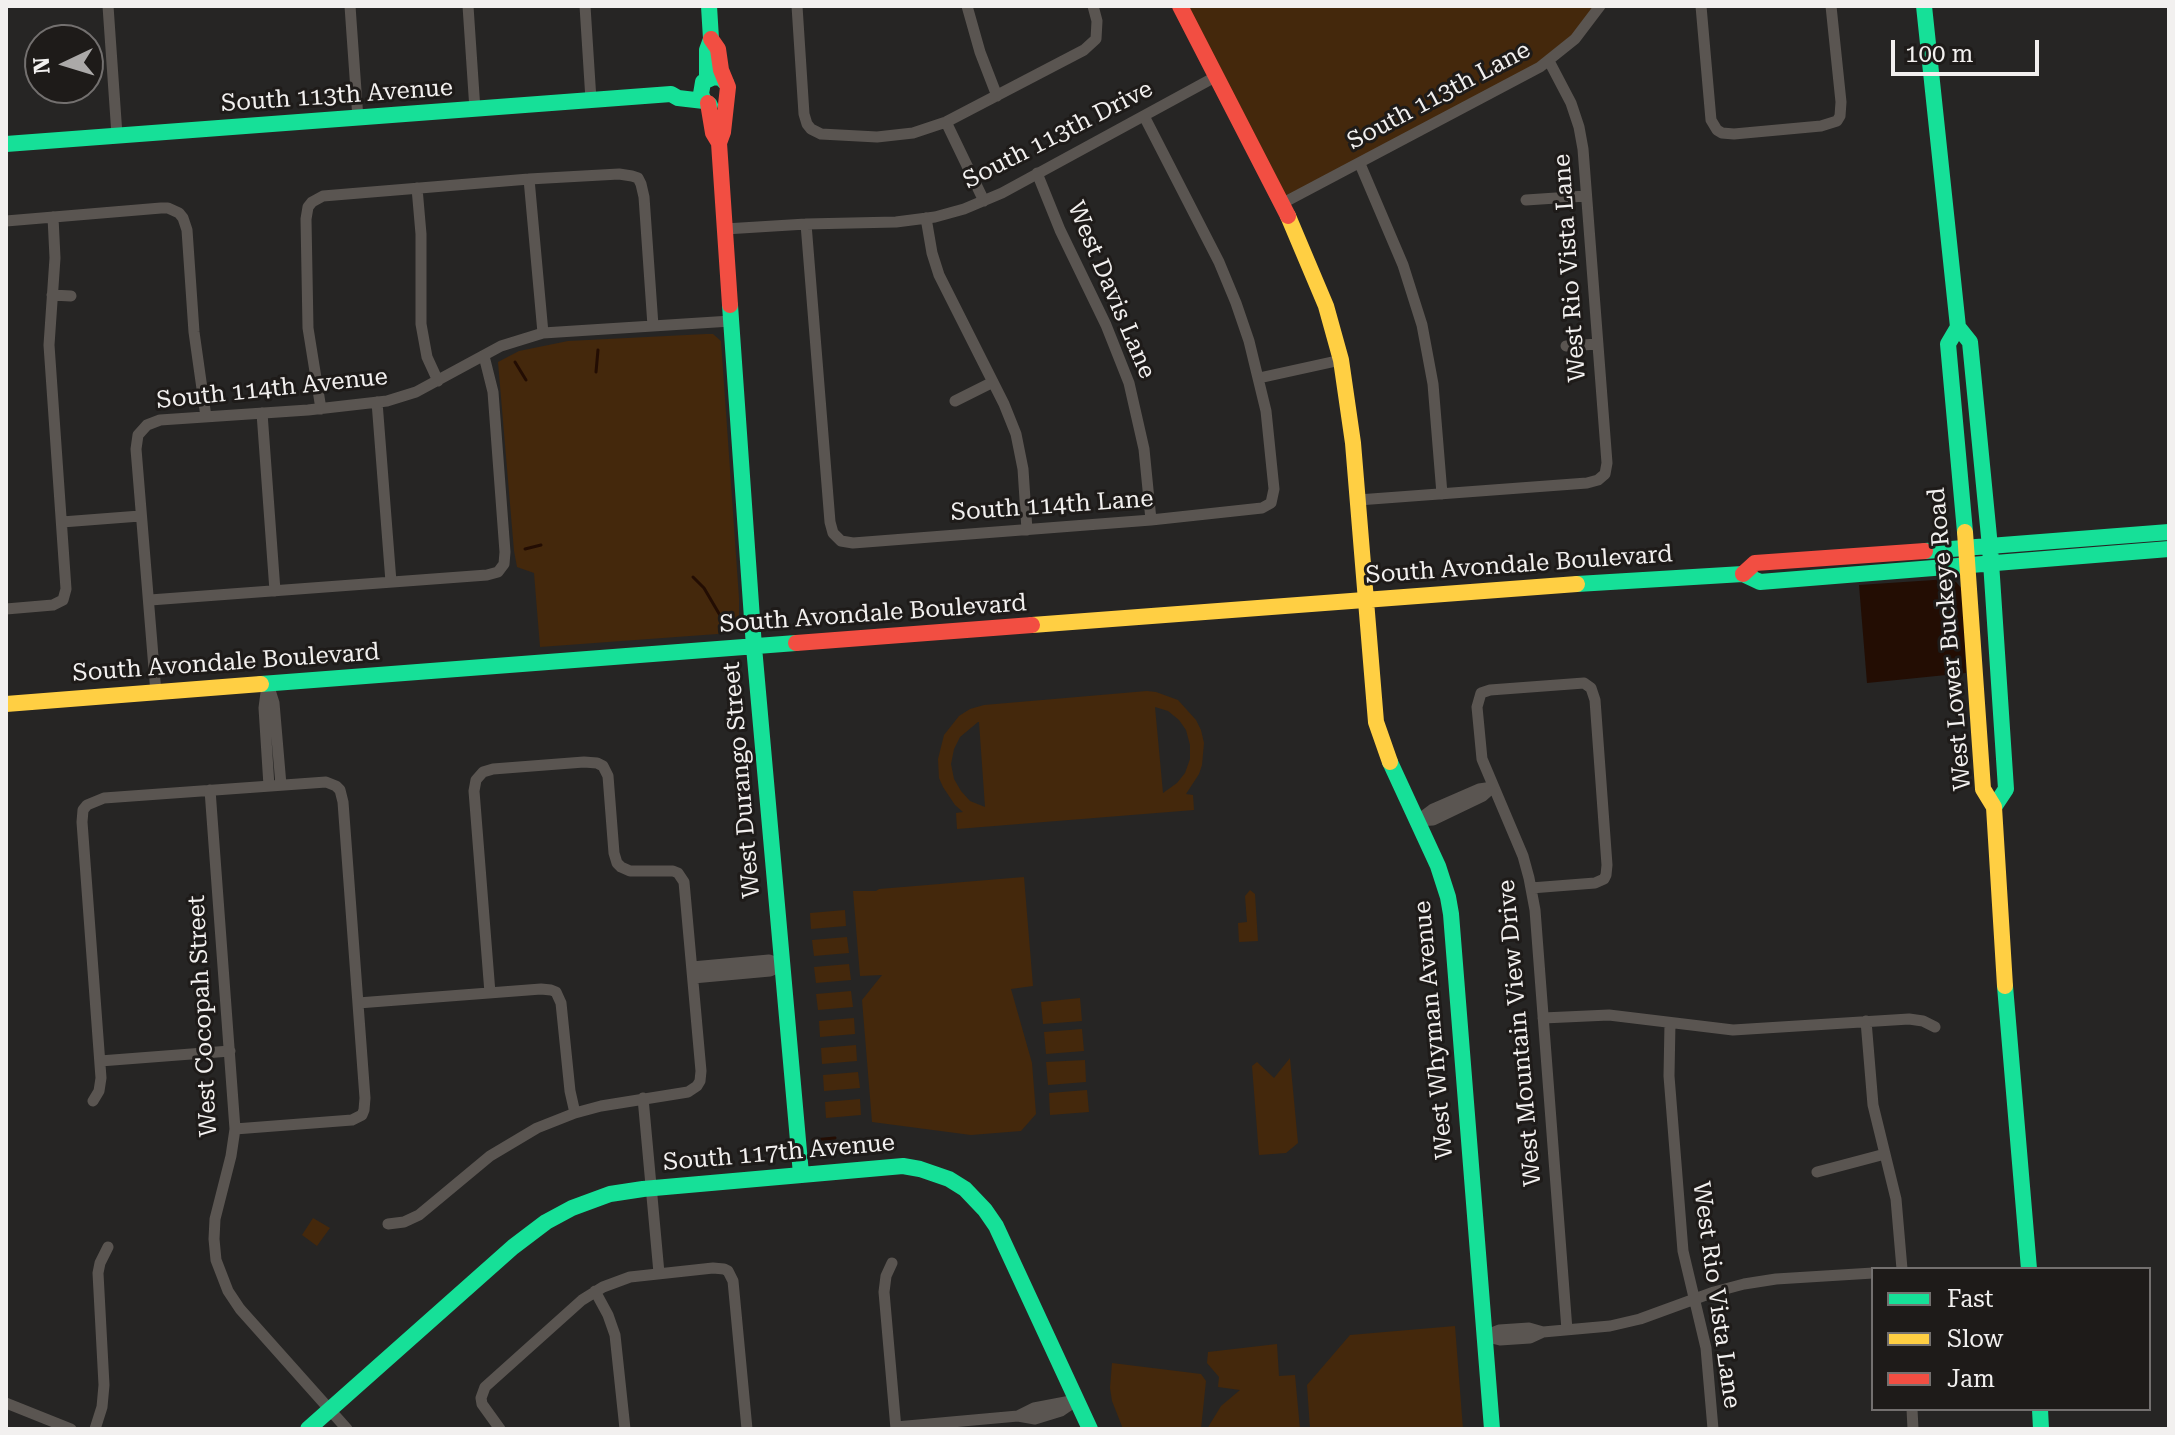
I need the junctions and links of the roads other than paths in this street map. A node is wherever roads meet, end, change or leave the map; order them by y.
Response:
1 (108, 6) edge
2 (350, 6) edge
3 (468, 6) edge
4 (585, 6) edge
5 (797, 6) edge
6 (967, 6) edge
7 (1093, 6) edge
8 (1180, 6) edge
9 (1600, 6) edge
10 (1701, 6) edge
11 (1831, 6) edge
12 (1924, 6) edge
13 (709, 10) edge
14 (711, 39) junction
15 (1549, 61) junction
16 (1215, 77) junction
17 (705, 80) junction
18 (671, 94) junction
19 (997, 96) junction
20 (591, 100) junction
21 (717, 107) junction
22 (475, 110) junction
23 (1144, 116) junction
24 (358, 119) junction
25 (946, 122) junction
26 (117, 135) junction
27 (6, 144) edge
28 (1360, 164) junction
29 (1037, 173) junction
30 (529, 179) junction
31 (417, 188) junction
32 (1586, 196) junction
33 (1526, 200) dead end
34 (984, 201) junction
35 (1283, 203) junction
36 (53, 217) junction
37 (926, 218) junction
38 (6, 221) edge
39 (806, 224) junction
40 (725, 229) junction
41 (52, 295) junction
42 (71, 296) dead end
43 (731, 321) junction
44 (653, 326) junction
45 (1958, 327) junction
46 (543, 333) junction
47 (1598, 344) junction
48 (1566, 346) dead end
49 (484, 356) junction
50 (1341, 360) junction
51 (1259, 378) junction
52 (438, 381) junction
53 (993, 382) junction
54 (955, 401) dead end
55 (377, 402) junction
56 (321, 409) junction
57 (262, 413) junction
58 (206, 417) junction
59 (1442, 494) junction
60 (1358, 500) junction
61 (140, 516) junction
62 (1151, 520) junction
63 (62, 522) junction
64 (1027, 530) junction
65 (2169, 532) edge
66 (2169, 549) edge
67 (1990, 555) junction
68 (1967, 557) junction
69 (391, 582) junction
70 (275, 591) junction
71 (150, 600) junction
72 (1366, 601) junction
73 (6, 609) edge
74 (754, 647) junction
75 (268, 684) junction
76 (156, 693) junction
77 (6, 704) edge
78 (275, 785) junction
79 (1493, 787) junction
80 (210, 790) junction
81 (1994, 807) junction
82 (1417, 821) junction
83 (1531, 888) junction
84 (782, 965) junction
85 (692, 972) junction
86 (490, 993) junction
87 (358, 1003) junction
88 (1543, 1018) junction
89 (1866, 1021) junction
90 (1670, 1023) junction
91 (1935, 1027) dead end
92 (230, 1051) junction
93 (100, 1061) junction
94 (643, 1098) junction
95 (93, 1101) dead end
96 (575, 1113) junction
97 (235, 1129) junction
98 (1885, 1154) junction
99 (1817, 1172) dead end
100 (801, 1174) junction
101 (652, 1188) junction
102 (388, 1224) dead end
103 (108, 1247) dead end
104 (892, 1263) dead end
105 (1902, 1267) edge
106 (2029, 1267) edge
107 (659, 1273) junction
108 (1871, 1273) edge
109 (595, 1291) junction
110 (1694, 1299) junction
111 (1567, 1330) junction
112 (1484, 1336) junction
113 (1077, 1400) junction
114 (6, 1403) edge
115 (330, 1409) junction
116 (1018, 1416) junction
117 (896, 1428) edge
118 (71, 1429) edge
119 (95, 1429) edge
120 (308, 1429) edge
121 (347, 1429) edge
122 (500, 1429) edge
123 (625, 1429) edge
124 (747, 1429) edge
125 (1019, 1429) edge
126 (1090, 1429) edge
127 (1492, 1429) edge
128 (1713, 1429) edge

1 - 26 street
2 - 24 street
3 - 22 street
4 - 20 street
5 - 25 street
6 - 19 street
7 - 19 street
8 - 16 street, West Whyman Avenue
9 - 15 street, South 113th Lane
10 - 11 street
12 - 45 street, West Lower Buckeye Road
13 - 14 street
14 - 17 street
14 - 21 street
15 - 28 street, South 113th Lane
15 - 32 street, West Rio Vista Lane
16 - 23 street, South 113th Drive
16 - 35 street, West Whyman Avenue
17 - 18 street, South 113th Avenue
17 - 21 street
17 - 21 street
18 - 20 street, South 113th Avenue
18 - 21 street, South 113th Avenue
19 - 25 street
20 - 22 street, South 113th Avenue
21 - 40 street, West Durango Street
22 - 24 street, South 113th Avenue
23 - 29 street, South 113th Drive
23 - 51 street
24 - 26 street, South 113th Avenue
25 - 34 street
26 - 27 street, South 113th Avenue
28 - 35 street, South 113th Lane
28 - 59 street
29 - 34 street, South 113th Drive
29 - 62 street, West Davis Lane
30 - 31 street
30 - 44 street
30 - 46 street
31 - 52 street
31 - 56 street
32 - 33 street
32 - 47 street, West Rio Vista Lane
34 - 37 street, South 113th Drive
35 - 50 street, West Whyman Avenue
36 - 38 street
36 - 41 street
36 - 58 street
37 - 39 street, South 113th Drive
37 - 53 street
39 - 40 street, South 113th Drive
39 - 64 street, South 114th Lane
40 - 43 street, West Durango Street
41 - 42 street
41 - 63 street
43 - 44 street, South 114th Avenue
43 - 74 street, West Durango Street
44 - 46 street, South 114th Avenue
45 - 67 street
45 - 68 street, West Lower Buckeye Road
46 - 49 street, South 114th Avenue
47 - 48 street
47 - 59 street, West Rio Vista Lane
49 - 52 street, South 114th Avenue
49 - 69 street
50 - 51 street
50 - 60 street, West Whyman Avenue
51 - 62 street, South 114th Lane
52 - 55 street, South 114th Avenue
53 - 54 street
53 - 64 street
55 - 56 street, South 114th Avenue
55 - 69 street
56 - 57 street, South 114th Avenue
57 - 58 street, South 114th Avenue
57 - 70 street
58 - 61 street, South 114th Avenue
59 - 60 street
60 - 72 street, West Whyman Avenue
61 - 63 street
61 - 71 street
62 - 64 street, South 114th Lane
63 - 73 street
65 - 67 street, South Avondale Boulevard
66 - 67 street
67 - 68 street, South Avondale Boulevard
67 - 81 street
68 - 72 street, South Avondale Boulevard
68 - 81 street, West Lower Buckeye Road
69 - 70 street
70 - 71 street
71 - 76 street
72 - 74 street, South Avondale Boulevard
72 - 82 street, West Whyman Avenue
74 - 75 street, South Avondale Boulevard
74 - 84 street, West Durango Street
75 - 76 street, South Avondale Boulevard
75 - 78 street
76 - 77 street, South Avondale Boulevard
78 - 80 street
78 - 87 street
79 - 82 street
79 - 83 street, West Mountain View Drive
79 - 83 street, West Mountain View Drive
80 - 92 street, West Cocopah Street
80 - 93 street
81 - 106 street, West Lower Buckeye Road
82 - 112 street, West Whyman Avenue
83 - 88 street, West Mountain View Drive
84 - 85 street
84 - 100 street, West Durango Street
85 - 86 street
85 - 94 street
86 - 87 street
86 - 96 street
87 - 97 street
88 - 90 street
88 - 111 street, West Mountain View Drive
89 - 90 street
89 - 91 street
89 - 98 street
90 - 110 street, West Rio Vista Lane
92 - 93 street
92 - 97 street, West Cocopah Street
93 - 95 street
94 - 96 street
94 - 101 street
96 - 102 street
97 - 115 street, West Cocopah Street
98 - 99 street
98 - 105 street
100 - 101 street, South 117th Avenue
100 - 113 street, South 117th Avenue
101 - 107 street
101 - 115 street, South 117th Avenue
103 - 119 street
104 - 117 street
107 - 109 street
107 - 124 street
108 - 110 street
109 - 122 street
109 - 123 street
110 - 111 street
110 - 128 street, West Rio Vista Lane
111 - 112 street
112 - 127 street, West Whyman Avenue
113 - 116 street
113 - 126 street, South 117th Avenue
114 - 118 street
115 - 120 street, South 117th Avenue
115 - 121 street, West Cocopah Street
116 - 117 street
116 - 125 street

